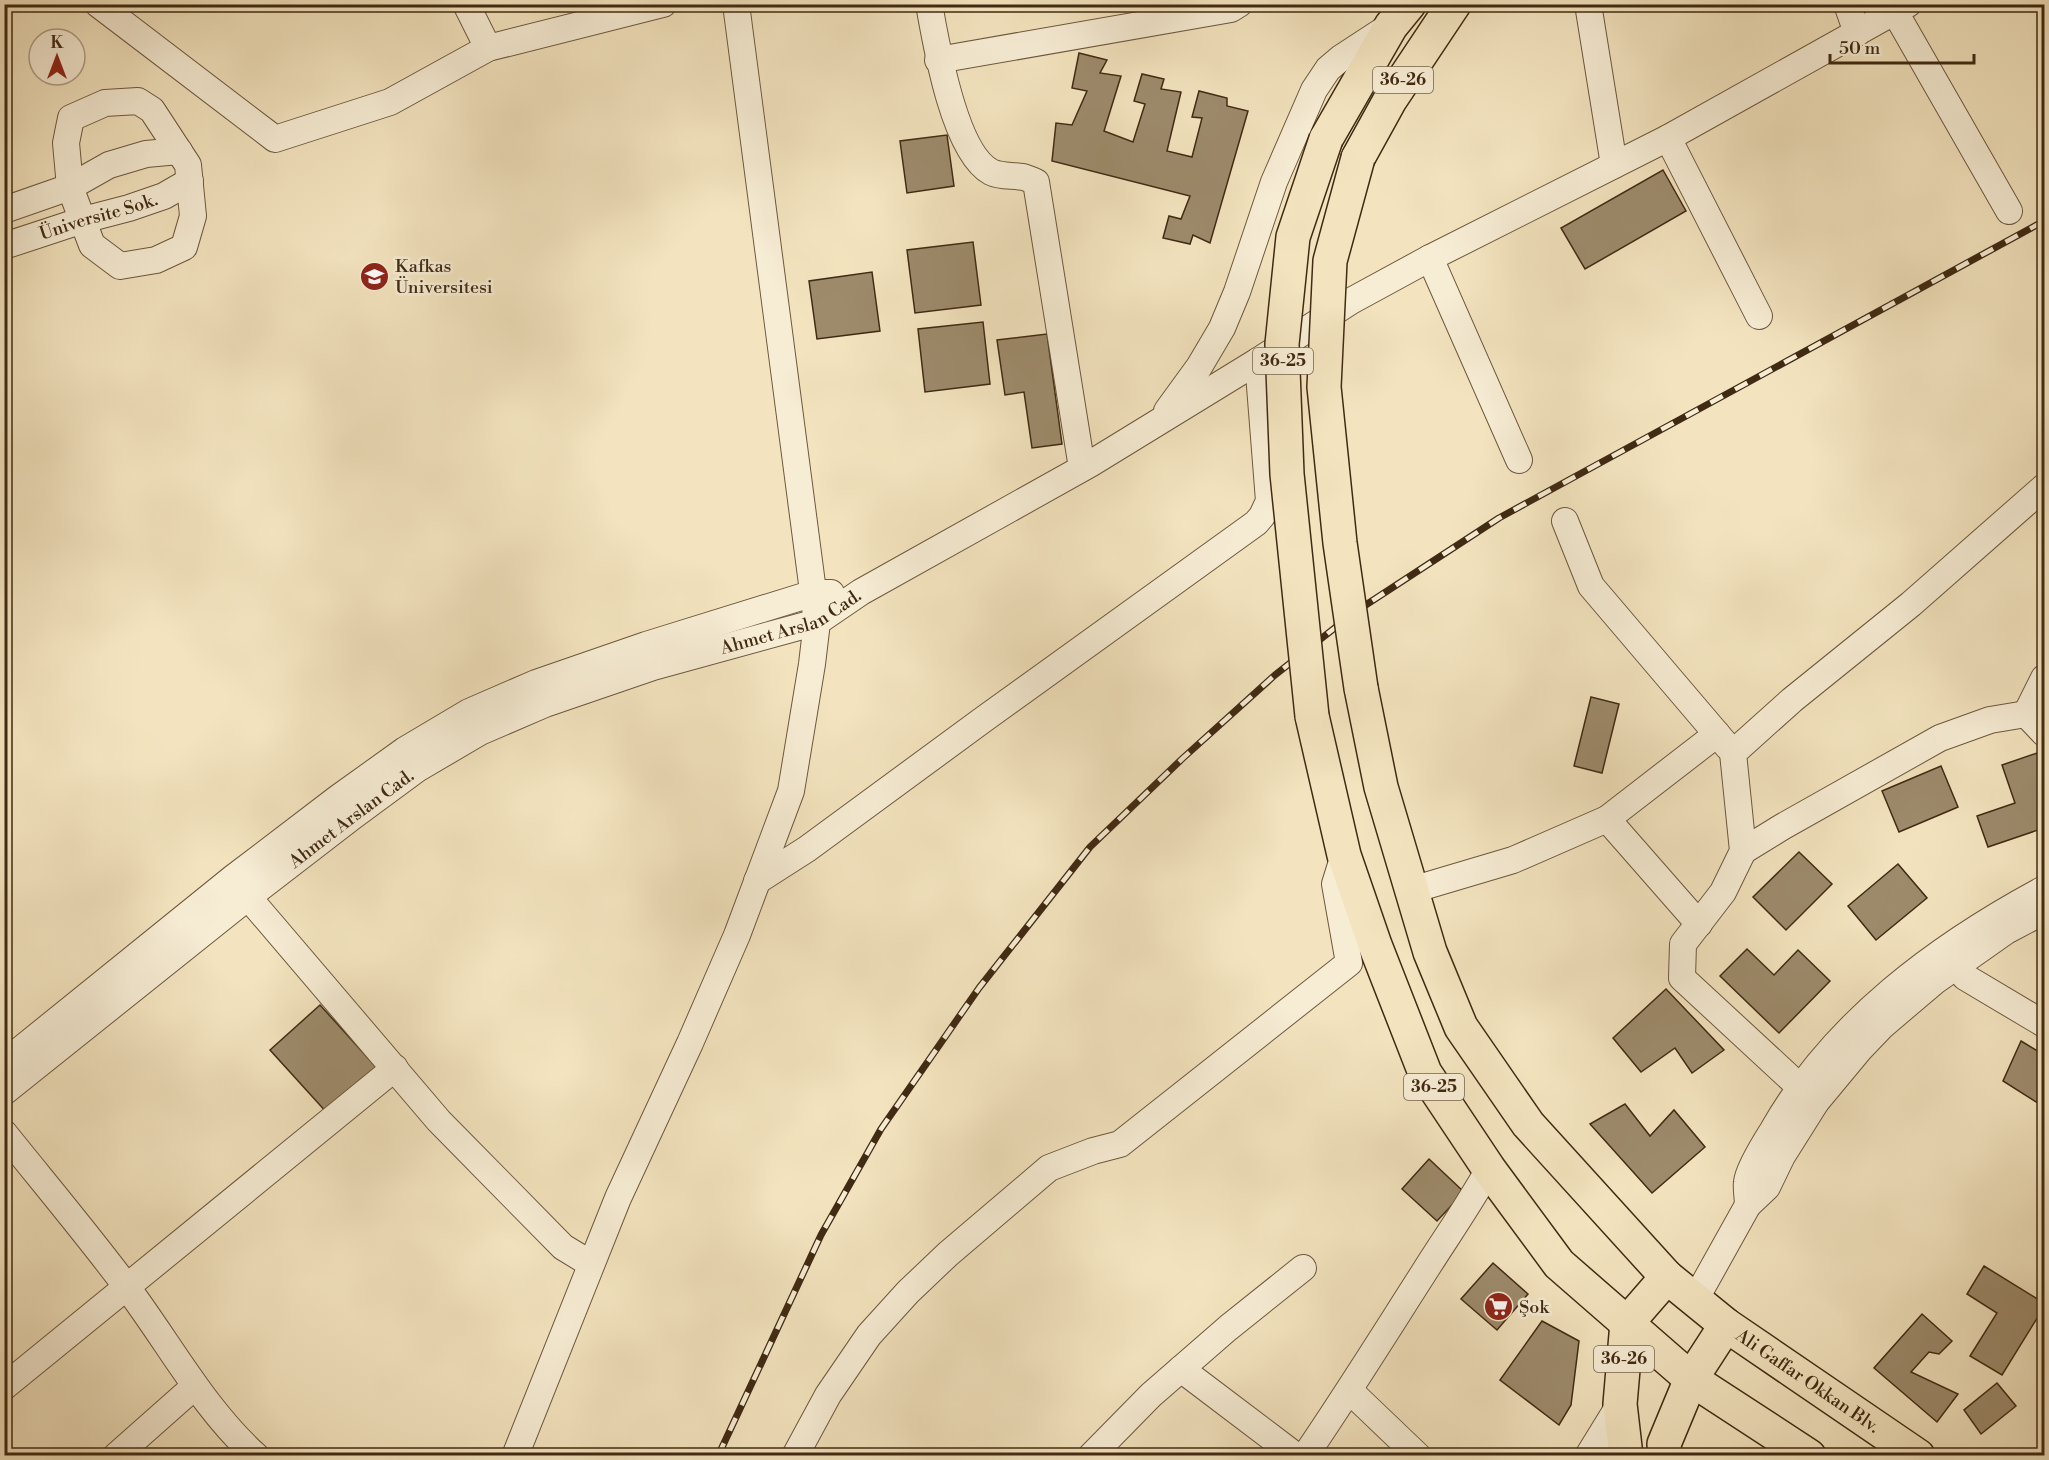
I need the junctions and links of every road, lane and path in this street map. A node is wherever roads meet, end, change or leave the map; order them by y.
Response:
1 (98, 4) edge
2 (466, 4) edge
3 (663, 4) edge
4 (736, 4) edge
5 (929, 4) edge
6 (1239, 4) edge
7 (1454, 4) edge
8 (1588, 4) edge
9 (1847, 4) edge
10 (1902, 8) edge
11 (1400, 15) edge
12 (1857, 33) junction
13 (488, 48) junction
14 (938, 60) junction
15 (1668, 138) junction
16 (179, 150) junction
17 (1614, 165) junction
18 (190, 181) junction
19 (70, 187) junction
20 (4, 210) edge
21 (2009, 211) dead end
22 (83, 220) junction
23 (4, 246) edge
24 (1430, 258) junction
25 (1759, 316) dead end
26 (1258, 361) junction
27 (1161, 419) junction
28 (1519, 460) dead end
29 (1082, 468) junction
30 (2044, 487) edge
31 (1565, 521) dead end
32 (1340, 543) joint
33 (861, 592) junction
34 (814, 593) junction
35 (817, 622) junction
36 (2044, 678) edge
37 (2026, 714) junction
38 (2044, 733) edge
39 (1725, 743) junction
40 (1607, 819) junction
41 (1743, 851) junction
42 (1344, 855) junction
43 (757, 881) junction
44 (2044, 888) edge
45 (1412, 890) junction
46 (248, 897) junction
47 (2044, 911) edge
48 (1699, 924) junction
49 (1951, 958) junction
50 (2044, 1024) edge
51 (4, 1063) edge
52 (395, 1068) junction
53 (4, 1092) edge
54 (1808, 1094) junction
55 (4, 1133) edge
56 (1490, 1169) junction
57 (591, 1264) junction
58 (1303, 1268) dead end
59 (1668, 1277) junction
60 (127, 1287) junction
61 (1695, 1300) junction
62 (1627, 1323) junction
63 (1726, 1325) junction
64 (1180, 1369) junction
65 (1691, 1379) junction
66 (195, 1386) junction
67 (4, 1387) edge
68 (1350, 1391) junction
69 (1620, 1404) junction
70 (116, 1455) edge
71 (256, 1455) edge
72 (515, 1455) edge
73 (795, 1455) edge
74 (1091, 1455) edge
75 (1296, 1455) edge
76 (1305, 1455) edge
77 (1418, 1455) edge
78 (1588, 1455) edge
79 (1626, 1455) edge
80 (1665, 1455) edge
81 (1809, 1455) edge
82 (1918, 1455) edge

1 - 13 street
2 - 13 street
3 - 13 street
4 - 34 street
5 - 14 street
6 - 14 street
7 - 32 main road, 36-26, bridge
8 - 17 street
9 - 12 street
10 - 12 street
10 - 21 street
11 - 27 street
11 - 42 main road, 36-25, bridge
12 - 15 street
14 - 29 street
15 - 17 street
15 - 25 street
16 - 18 street
16 - 19 street, Üniversite Sok.
16 - 19 street
17 - 24 street
18 - 22 street, Üniversite Sok.
18 - 22 street
19 - 20 street, Üniversite Sok.
19 - 22 street
22 - 23 street, Üniversite Sok.
24 - 26 street
24 - 28 street
26 - 27 street
26 - 43 street
27 - 29 street
29 - 33 street
30 - 39 street
31 - 39 street
32 - 45 main road, 36-25, bridge
33 - 34 street, Ahmet Arslan Cad.
33 - 35 street, Ahmet Arslan Cad.
34 - 35 street
34 - 51 street, Ahmet Arslan Cad.
35 - 43 street
35 - 46 street, Ahmet Arslan Cad.
36 - 37 street
37 - 38 street
37 - 41 street
39 - 40 street
39 - 41 street
40 - 45 street
40 - 48 street
41 - 48 street
42 - 56 main road, 36-25
42 - 73 street
43 - 57 street
44 - 49 street
45 - 59 main road, 36-25
46 - 52 street
46 - 53 street, Ahmet Arslan Cad.
47 - 49 street
48 - 54 street
49 - 50 street
49 - 54 street
52 - 57 street
52 - 60 street
54 - 61 street
55 - 60 street
56 - 62 main road, 36-25
56 - 68 street
57 - 72 street
58 - 64 street
59 - 61 main road, 36-25
59 - 62 main road, 36-26
60 - 66 street
60 - 67 street
61 - 63 main road, 36-25
62 - 65 main road, 36-25
62 - 69 main road, 36-26
63 - 65 main road
63 - 82 main road, Ali Gaffar Okkan Blv.
64 - 74 street
64 - 75 street
65 - 80 main road
65 - 81 main road
66 - 70 street
66 - 71 street
68 - 76 street
68 - 77 street
69 - 78 street
69 - 79 main road, 36-26

